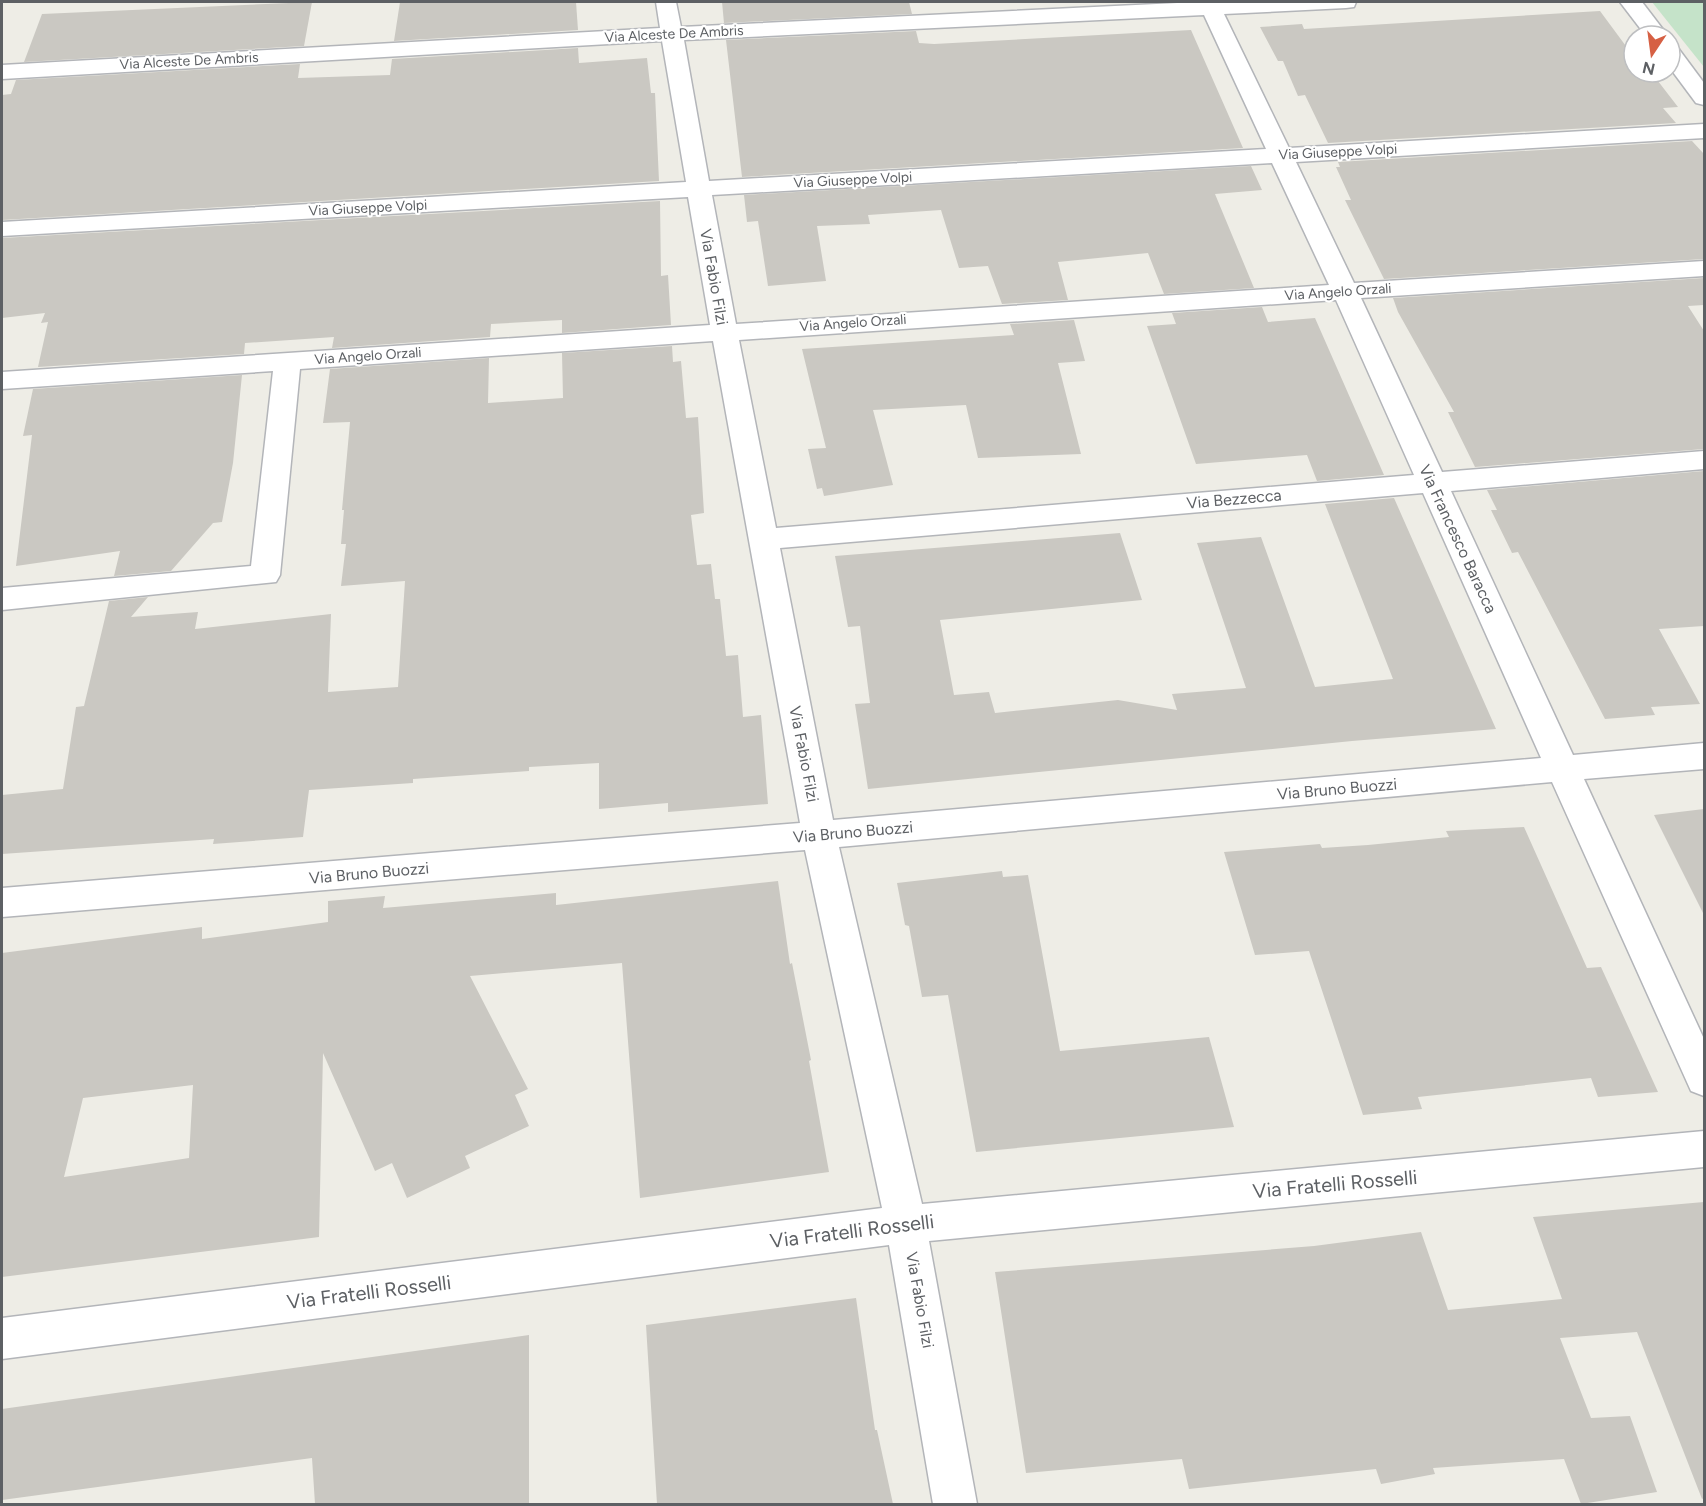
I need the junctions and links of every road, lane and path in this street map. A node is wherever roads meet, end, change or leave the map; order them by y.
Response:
1 (666, 2) edge
2 (1346, 2) edge
3 (1631, 2) edge
4 (1210, 5) edge
5 (1648, 24) edge
6 (672, 34) junction
7 (1682, 69) edge
8 (2, 72) edge
9 (1704, 98) edge
10 (1704, 131) edge
11 (1279, 156) junction
12 (699, 189) junction
13 (2, 229) edge
14 (1704, 268) edge
15 (1345, 291) junction
16 (723, 332) junction
17 (287, 361) junction
18 (2, 380) edge
19 (1704, 460) edge
20 (1431, 482) junction
21 (763, 539) junction
22 (2, 599) edge
23 (1704, 756) edge
24 (1564, 769) junction
25 (819, 835) junction
26 (2, 903) edge
27 (1704, 1079) edge
28 (1704, 1149) edge
29 (906, 1224) junction
30 (2, 1339) edge
31 (956, 1504) edge

1 - 6 street, Via Fabio Filzi
2 - 4 street, Via Alceste De Ambris
3 - 5 street
4 - 6 street, Via Alceste De Ambris
4 - 11 street, Via Francesco Baracca
6 - 8 street, Via Alceste De Ambris
6 - 12 street, Via Fabio Filzi
7 - 9 street
10 - 11 street, Via Giuseppe Volpi
11 - 12 street, Via Giuseppe Volpi
11 - 15 street, Via Francesco Baracca
12 - 13 street, Via Giuseppe Volpi
12 - 16 street, Via Fabio Filzi
14 - 15 street, Via Angelo Orzali
15 - 16 street, Via Angelo Orzali
15 - 20 street, Via Francesco Baracca
16 - 17 street, Via Angelo Orzali
16 - 21 street, Via Fabio Filzi
17 - 18 street, Via Angelo Orzali
17 - 22 street
19 - 20 street, Via Bezzecca
20 - 21 street, Via Bezzecca
20 - 24 street, Via Francesco Baracca
21 - 25 street, Via Fabio Filzi
23 - 24 street, Via Bruno Buozzi
24 - 25 street, Via Bruno Buozzi
24 - 27 street, Via Francesco Baracca
25 - 26 street, Via Bruno Buozzi
25 - 29 street, Via Fabio Filzi
28 - 29 street, Via Fratelli Rosselli
29 - 30 street, Via Fratelli Rosselli
29 - 31 street, Via Fabio Filzi

